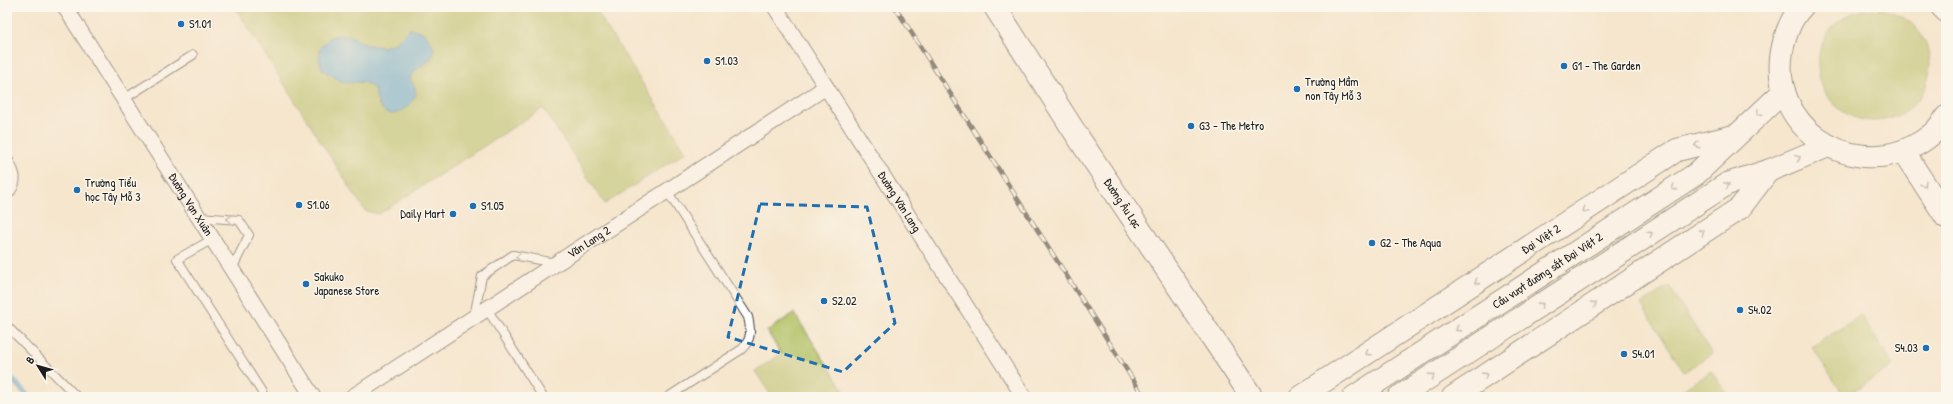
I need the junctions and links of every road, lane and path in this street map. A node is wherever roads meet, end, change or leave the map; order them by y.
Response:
1 (775, 7) edge
2 (995, 7) edge
3 (1802, 7) edge
4 (1942, 7) edge
5 (68, 8) edge
6 (1946, 11) edge
7 (193, 55) dead end
8 (826, 87) junction
9 (1784, 91) junction
10 (124, 99) junction
11 (1945, 121) edge
12 (1735, 136) junction
13 (1828, 146) junction
14 (1903, 151) junction
15 (7, 157) edge
16 (1768, 171) junction
17 (667, 191) junction
18 (7, 196) edge
19 (199, 217) junction
20 (1946, 217) edge
21 (213, 239) junction
22 (556, 263) junction
23 (232, 270) junction
24 (487, 309) junction
25 (474, 318) junction
26 (7, 326) edge
27 (77, 397) edge
28 (265, 397) edge
29 (313, 397) edge
30 (352, 397) edge
31 (543, 397) edge
32 (668, 397) edge
33 (1024, 397) edge
34 (1252, 397) edge
35 (1300, 397) edge
36 (1354, 397) edge
37 (1399, 397) edge
38 (1453, 397) edge

1 - 8 street, Đường Văn Lang
2 - 34 street, Đường Âu Lạc
3 - 9 street
4 - 6 street
5 - 10 street, Đường Vạn Xuân
7 - 10 lane
8 - 17 street, Văn Lang 2
8 - 33 street, Đường Văn Lang
9 -> 12 street, Đại Việt 2
9 - 13 street
10 - 19 street, Đường Vạn Xuân
11 - 14 street
12 -> 35 street, Đại Việt 2
12 -> 36 street, Cầu vượt đường sắt Đại Việt 2
13 - 14 street
16 -> 13 street
14 -> 20 street
15 - 18 lane
37 -> 16 street
38 -> 16 street
17 - 22 street, Văn Lang 2
17 - 32 lane
19 - 21 street, Đường Vạn Xuân
23 -> 19 lane
21 - 23 street, Đường Vạn Xuân
21 - 28 lane
22 - 24 street, Văn Lang 2
22 -> 25 lane
23 - 29 street, Đường Vạn Xuân
24 - 25 street, Văn Lang 2
24 - 31 lane
25 - 30 street, Văn Lang 2
26 - 27 lane

